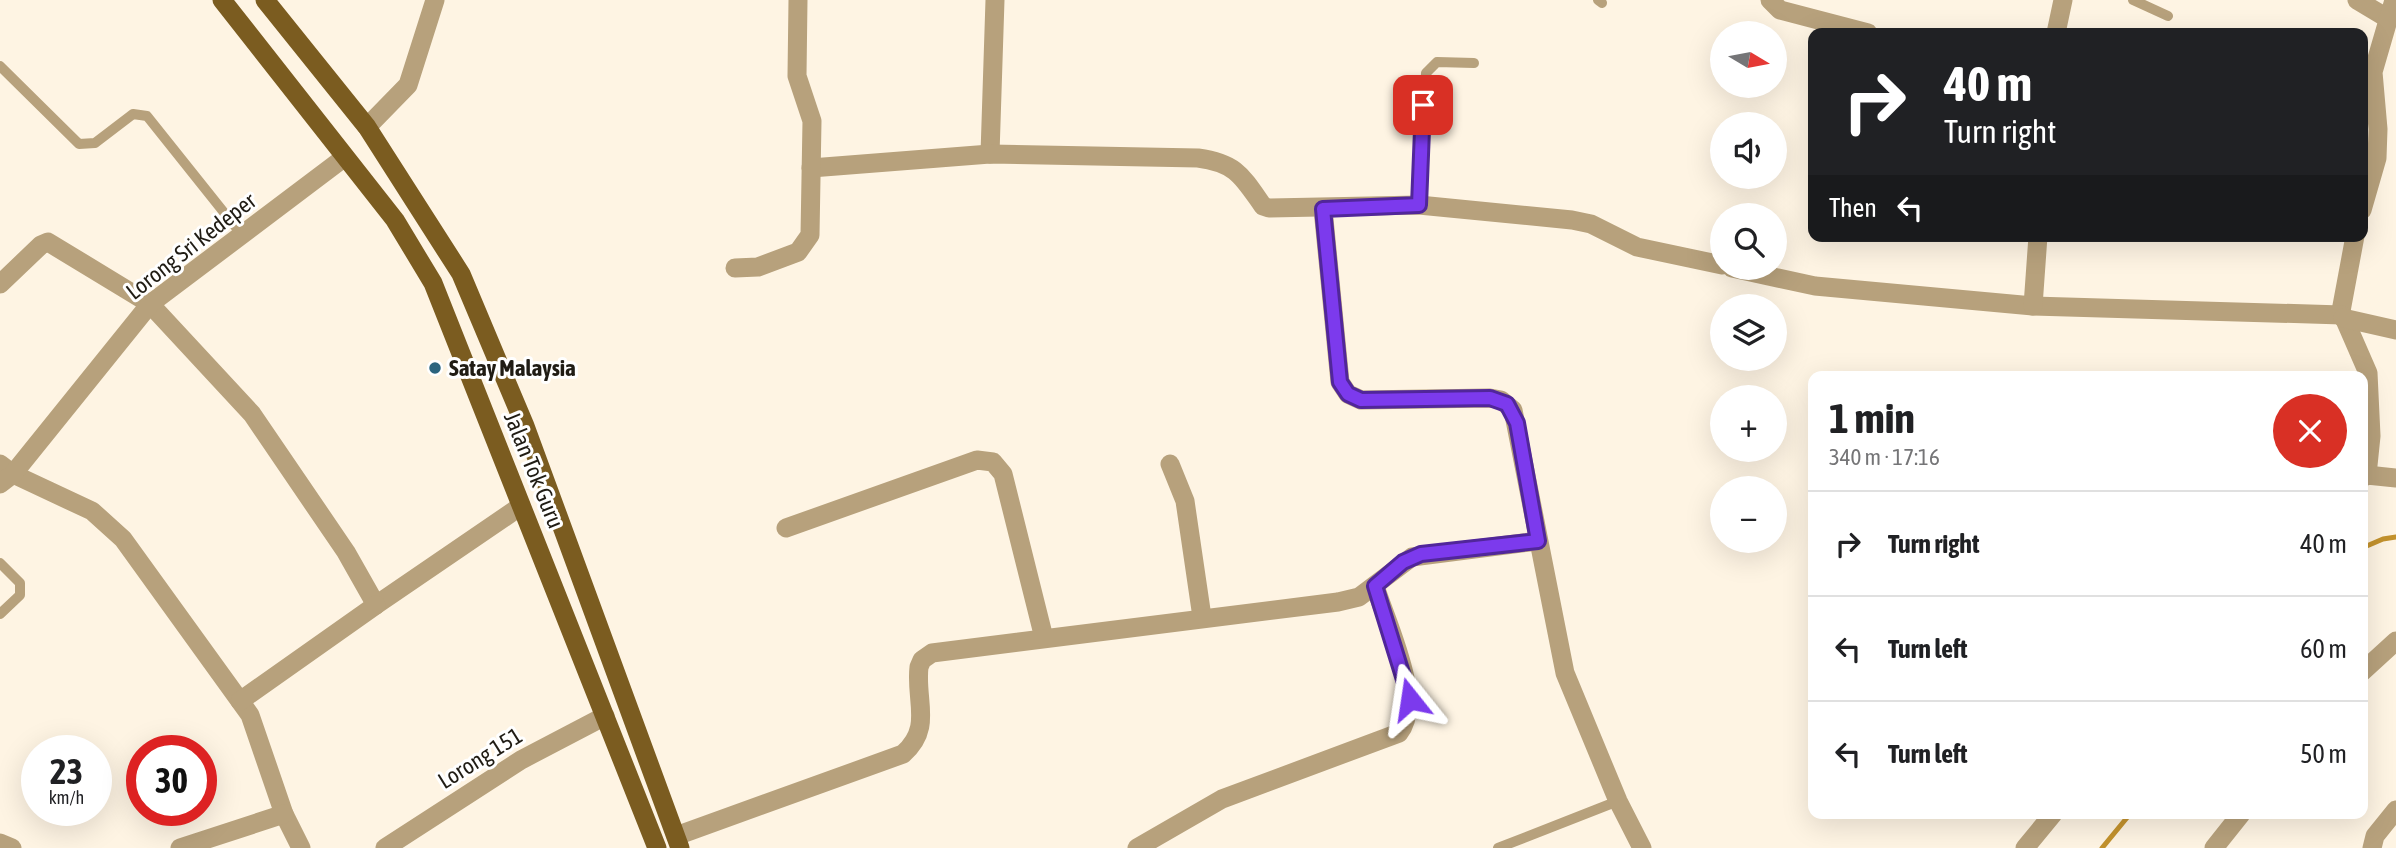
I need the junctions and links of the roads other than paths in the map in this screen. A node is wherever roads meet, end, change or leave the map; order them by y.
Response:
1 (222, 0) edge
2 (265, 0) edge
3 (435, 0) edge
4 (798, 0) edge
5 (995, 0) edge
6 (1770, 0) edge
7 (2063, 0) edge
8 (2133, 0) edge
9 (2357, 0) edge
10 (2392, 14) edge
11 (2168, 16) dead end
12 (1849, 28) edge
13 (2057, 28) edge
14 (1474, 63) dead end
15 (0, 66) edge
16 (367, 127) junction
17 (990, 154) junction
18 (345, 157) junction
19 (811, 168) junction
20 (2368, 188) edge
21 (1419, 205) junction
22 (1323, 209) junction
23 (242, 236) junction
24 (2038, 242) edge
25 (2354, 242) edge
26 (1710, 262) edge
27 (735, 268) dead end
28 (1787, 280) edge
29 (0, 284) edge
30 (150, 304) junction
31 (2033, 306) junction
32 (2343, 316) junction
33 (2396, 330) edge
34 (2367, 371) edge
35 (2368, 373) edge
36 (2368, 456) edge
37 (1170, 464) dead end
38 (4, 474) edge
39 (2368, 477) edge
40 (2396, 478) edge
41 (522, 506) junction
42 (786, 528) dead end
43 (1538, 541) junction
44 (0, 563) edge
45 (1375, 586) junction
46 (376, 605) junction
47 (0, 614) edge
48 (1202, 617) junction
49 (1044, 638) junction
50 (2396, 641) edge
51 (2368, 667) edge
52 (240, 701) junction
53 (605, 716) junction
54 (1618, 801) junction
55 (2396, 810) edge
56 (284, 814) junction
57 (2049, 819) edge
58 (2237, 819) edge
59 (678, 842) edge
60 (0, 843) edge
61 (12, 848) edge
62 (180, 848) edge
63 (301, 848) edge
64 (385, 848) edge
65 (657, 848) edge
66 (1138, 848) edge
67 (1497, 848) edge
68 (1642, 848) edge
69 (2025, 848) edge
70 (2214, 848) edge
71 (2372, 848) edge

1 - 18 main road, Jalan Tok Guru
2 - 16 main road, Jalan Tok Guru
3 - 16 street
4 - 19 street
5 - 17 street
6 - 12 street
7 - 13 street
8 - 11 lane
9 - 10 street
10 - 20 street
14 - 21 lane
15 - 23 lane
16 - 59 main road, Jalan Tok Guru
17 - 19 street
17 - 22 street
18 - 23 street, Lorong Sri Kedeper
18 - 41 main road, Jalan Tok Guru
19 - 27 street
21 - 22 street
21 - 26 street
22 - 43 street
23 - 30 street, Lorong Sri Kedeper
24 - 31 street
25 - 32 street
28 - 31 street
29 - 30 street
30 - 38 street, Lorong Sri Kedeper
30 - 46 street
31 - 32 street
32 - 33 street
32 - 34 street
35 - 36 street
37 - 48 street
38 - 52 street
39 - 40 street
41 - 46 street
41 - 53 main road, Jalan Tok Guru
42 - 49 street
43 - 45 street
43 - 54 street
44 - 47 lane
45 - 48 street
45 - 66 street
46 - 52 street
48 - 49 street
49 - 59 street
50 - 51 street
52 - 56 street
53 - 64 street, Lorong 151
53 - 65 main road, Jalan Tok Guru
54 - 67 lane
54 - 68 street
55 - 71 street
56 - 62 street
56 - 63 street
57 - 69 street
58 - 70 street
60 - 61 street

